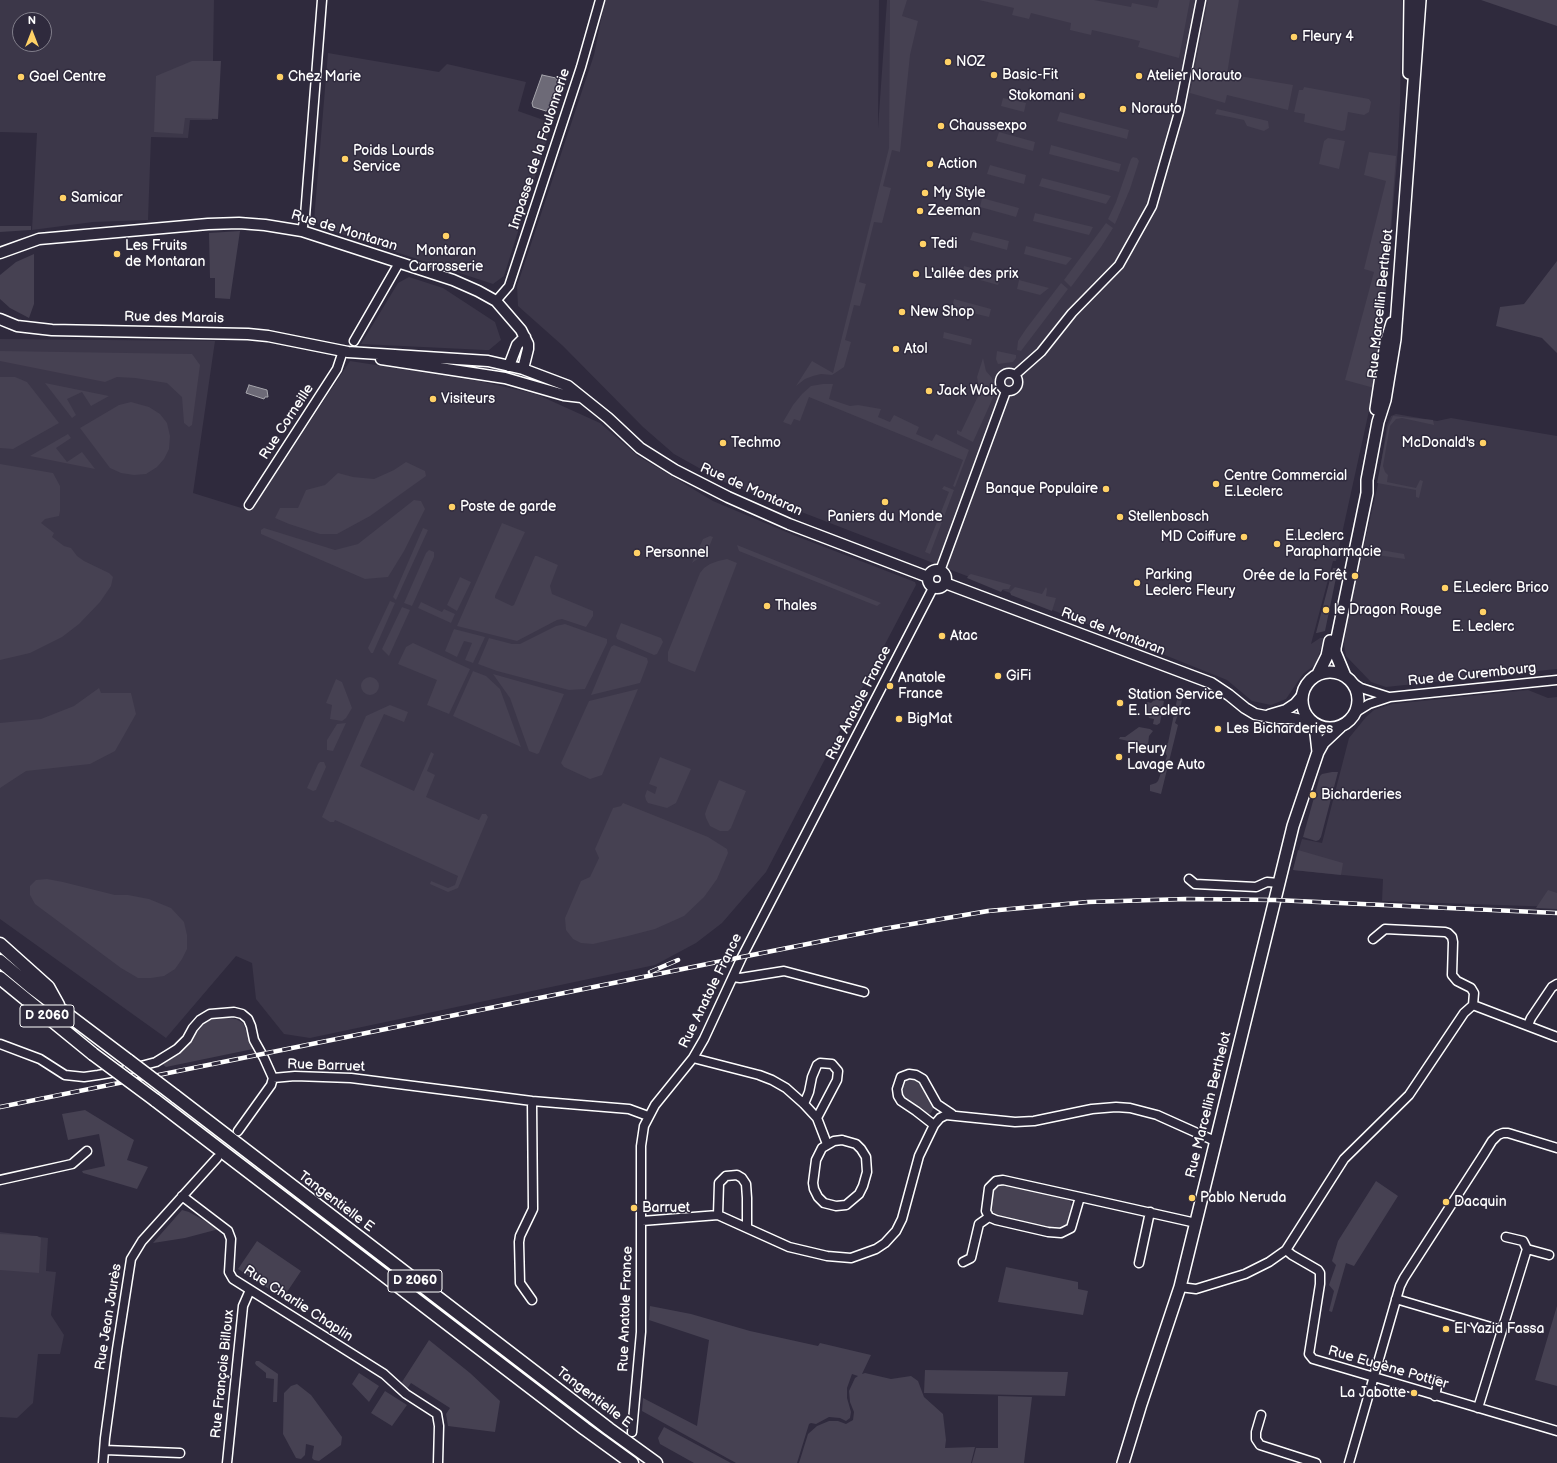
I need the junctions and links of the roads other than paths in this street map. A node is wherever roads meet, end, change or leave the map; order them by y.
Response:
1 (322, 0) edge
2 (600, 0) edge
3 (1202, 0) edge
4 (1410, 0) edge
5 (1420, 0) edge
6 (302, 231) junction
7 (12, 249) junction
8 (0, 253) edge
9 (0, 260) edge
10 (399, 263) junction
11 (496, 301) junction
12 (0, 319) edge
13 (525, 337) junction
14 (354, 341) dead end
15 (346, 351) junction
16 (488, 361) joint
17 (509, 366) junction
18 (523, 369) junction
19 (483, 374) joint
20 (1015, 375) junction
21 (1006, 391) junction
22 (581, 397) junction
23 (249, 505) dead end
24 (940, 571) junction
25 (928, 577) junction
26 (945, 583) junction
27 (933, 588) junction
28 (1318, 674) junction
29 (1348, 679) junction
30 (1557, 680) edge
31 (1301, 697) junction
32 (1390, 697) junction
33 (1356, 712) junction
34 (1266, 716) junction
35 (1313, 723) junction
36 (1340, 727) junction
37 (1318, 752) junction
38 (1189, 879) dead end
39 (1279, 883) junction
40 (1373, 939) dead end
41 (0, 944) edge
42 (0, 961) edge
43 (733, 977) junction
44 (0, 978) edge
45 (1557, 984) edge
46 (0, 989) edge
47 (864, 992) dead end
48 (1473, 1005) junction
49 (61, 1010) junction
50 (1528, 1025) junction
51 (1557, 1036) edge
52 (0, 1044) edge
53 (93, 1054) junction
54 (693, 1058) junction
55 (273, 1078) junction
56 (532, 1101) junction
57 (804, 1104) junction
58 (952, 1114) junction
59 (648, 1116) junction
60 (817, 1118) junction
61 (934, 1125) junction
62 (238, 1132) dead end
63 (1215, 1141) junction
64 (827, 1144) junction
65 (1557, 1148) edge
66 (87, 1150) dead end
67 (217, 1158) dead end
68 (0, 1180) edge
69 (182, 1196) junction
70 (1080, 1197) junction
71 (1150, 1212) junction
72 (718, 1215) junction
73 (989, 1217) junction
74 (642, 1221) junction
75 (1196, 1223) junction
76 (747, 1227) junction
77 (1506, 1236) dead end
78 (1527, 1249) junction
79 (1286, 1250) junction
80 (1549, 1256) dead end
81 (963, 1262) dead end
82 (1140, 1263) dead end
83 (1180, 1287) junction
84 (250, 1290) junction
85 (1396, 1299) junction
86 (532, 1300) dead end
87 (1501, 1330) junction
88 (1374, 1378) junction
89 (1438, 1382) dead end
90 (1435, 1396) junction
91 (1478, 1408) junction
92 (1261, 1414) dead end
93 (1557, 1431) edge
94 (632, 1432) dead end
95 (105, 1450) junction
96 (180, 1453) dead end
97 (654, 1461) edge
98 (104, 1463) edge
99 (227, 1463) edge
100 (438, 1463) edge
101 (632, 1463) edge
102 (1123, 1463) edge
103 (1316, 1463) edge
104 (1349, 1463) edge

1 - 6 street
2 - 11 street, Impasse de la Foulonnerie
3 - 20 street
4 - 28 main road, Rue Marcellin Berthelot
5 - 29 main road, Rue Marcellin Berthelot
6 - 7 street, Rue de Montaran
6 - 10 street, Rue de Montaran
7 - 8 street, Rue de Montaran
7 - 9 street, Rue de Montaran
10 - 11 street, Rue de Montaran
10 - 14 street
11 - 13 street, Rue de Montaran
12 - 15 street, Rue des Marais
13 - 17 street
13 - 18 street
15 - 16 street, Rue des Marais
15 - 19 street, Rue des Marais
15 - 23 street, Rue Corneille
16 - 17 street, Rue de Montaran
17 - 18 street, Rue de Montaran
18 - 22 street, Rue de Montaran
19 - 22 street, Rue de Montaran
20 - 21 street
20 - 21 street
21 - 24 street
22 - 25 street, Rue de Montaran
24 - 25 street
24 - 26 street
25 - 27 street
26 - 27 street
26 - 34 street, Rue de Montaran
27 - 43 street, Rue Anatole France
28 - 29 main road
28 - 31 main road, Rue Marcellin Berthelot
29 - 32 street, Rue de Curembourg
29 - 33 main road, Rue Marcellin Berthelot
30 - 32 street, Rue de Curembourg
31 - 34 street
31 - 35 main road, Rue Marcellin Berthelot
32 - 33 street, Rue de Curembourg
33 - 36 main road, Rue Marcellin Berthelot
34 - 35 street, Rue de Montaran
35 - 36 main road
35 - 37 main road, Rue Marcellin Berthelot
36 - 37 main road, Rue Marcellin Berthelot
37 - 39 main road, Rue Marcellin Berthelot
38 - 39 street
39 - 63 main road, Rue Marcellin Berthelot
40 - 48 street
41 - 49 main road
42 - 49 main road, Tangentielle E / D 2060
43 - 47 street
43 - 54 street, Rue Anatole France
44 - 53 main road, D 2060
45 - 50 street
46 - 53 main road
48 - 50 street
48 - 79 street
49 - 97 main road, Tangentielle E / D 2060, bridge
50 - 51 street
52 - 55 street, Rue Barruet
53 - 101 main road, Tangentielle E / D 2060, bridge
54 - 57 street
54 - 59 street, Rue Anatole France
55 - 56 street, Rue Barruet
55 - 62 street
56 - 59 street, Rue Barruet
56 - 86 street
57 - 60 street
57 - 60 street
58 - 61 street
58 - 61 street
58 - 63 street
59 - 74 street, Rue Anatole France
60 - 64 street
61 - 76 street
63 - 75 main road, Rue Marcellin Berthelot
64 - 64 street
65 - 85 street
66 - 68 street
67 - 69 street, Rue Jean Jaurès
69 - 84 street, Rue Charlie Chaplin
69 - 95 street, Rue Jean Jaurès
70 - 71 street
70 - 73 street
70 - 73 street
71 - 75 street
71 - 82 street
72 - 74 street
72 - 76 street
72 - 76 street
73 - 81 street
74 - 94 street, Rue Anatole France
75 - 83 main road, Rue Marcellin Berthelot
77 - 78 street
78 - 80 street
78 - 87 street
79 - 83 street
79 - 88 street, Rue Eugène Pottier
83 - 102 main road, Rue Marcellin Berthelot
84 - 99 street, Rue François Billoux
84 - 100 street, Rue Charlie Chaplin
85 - 87 street
85 - 88 street
87 - 91 street
88 - 90 street, Rue Eugène Pottier
88 - 104 street
89 - 90 street
90 - 91 street, Rue Eugène Pottier
91 - 93 street, Rue Eugène Pottier
92 - 103 street
95 - 96 street
95 - 98 street, Rue Jean Jaurès

